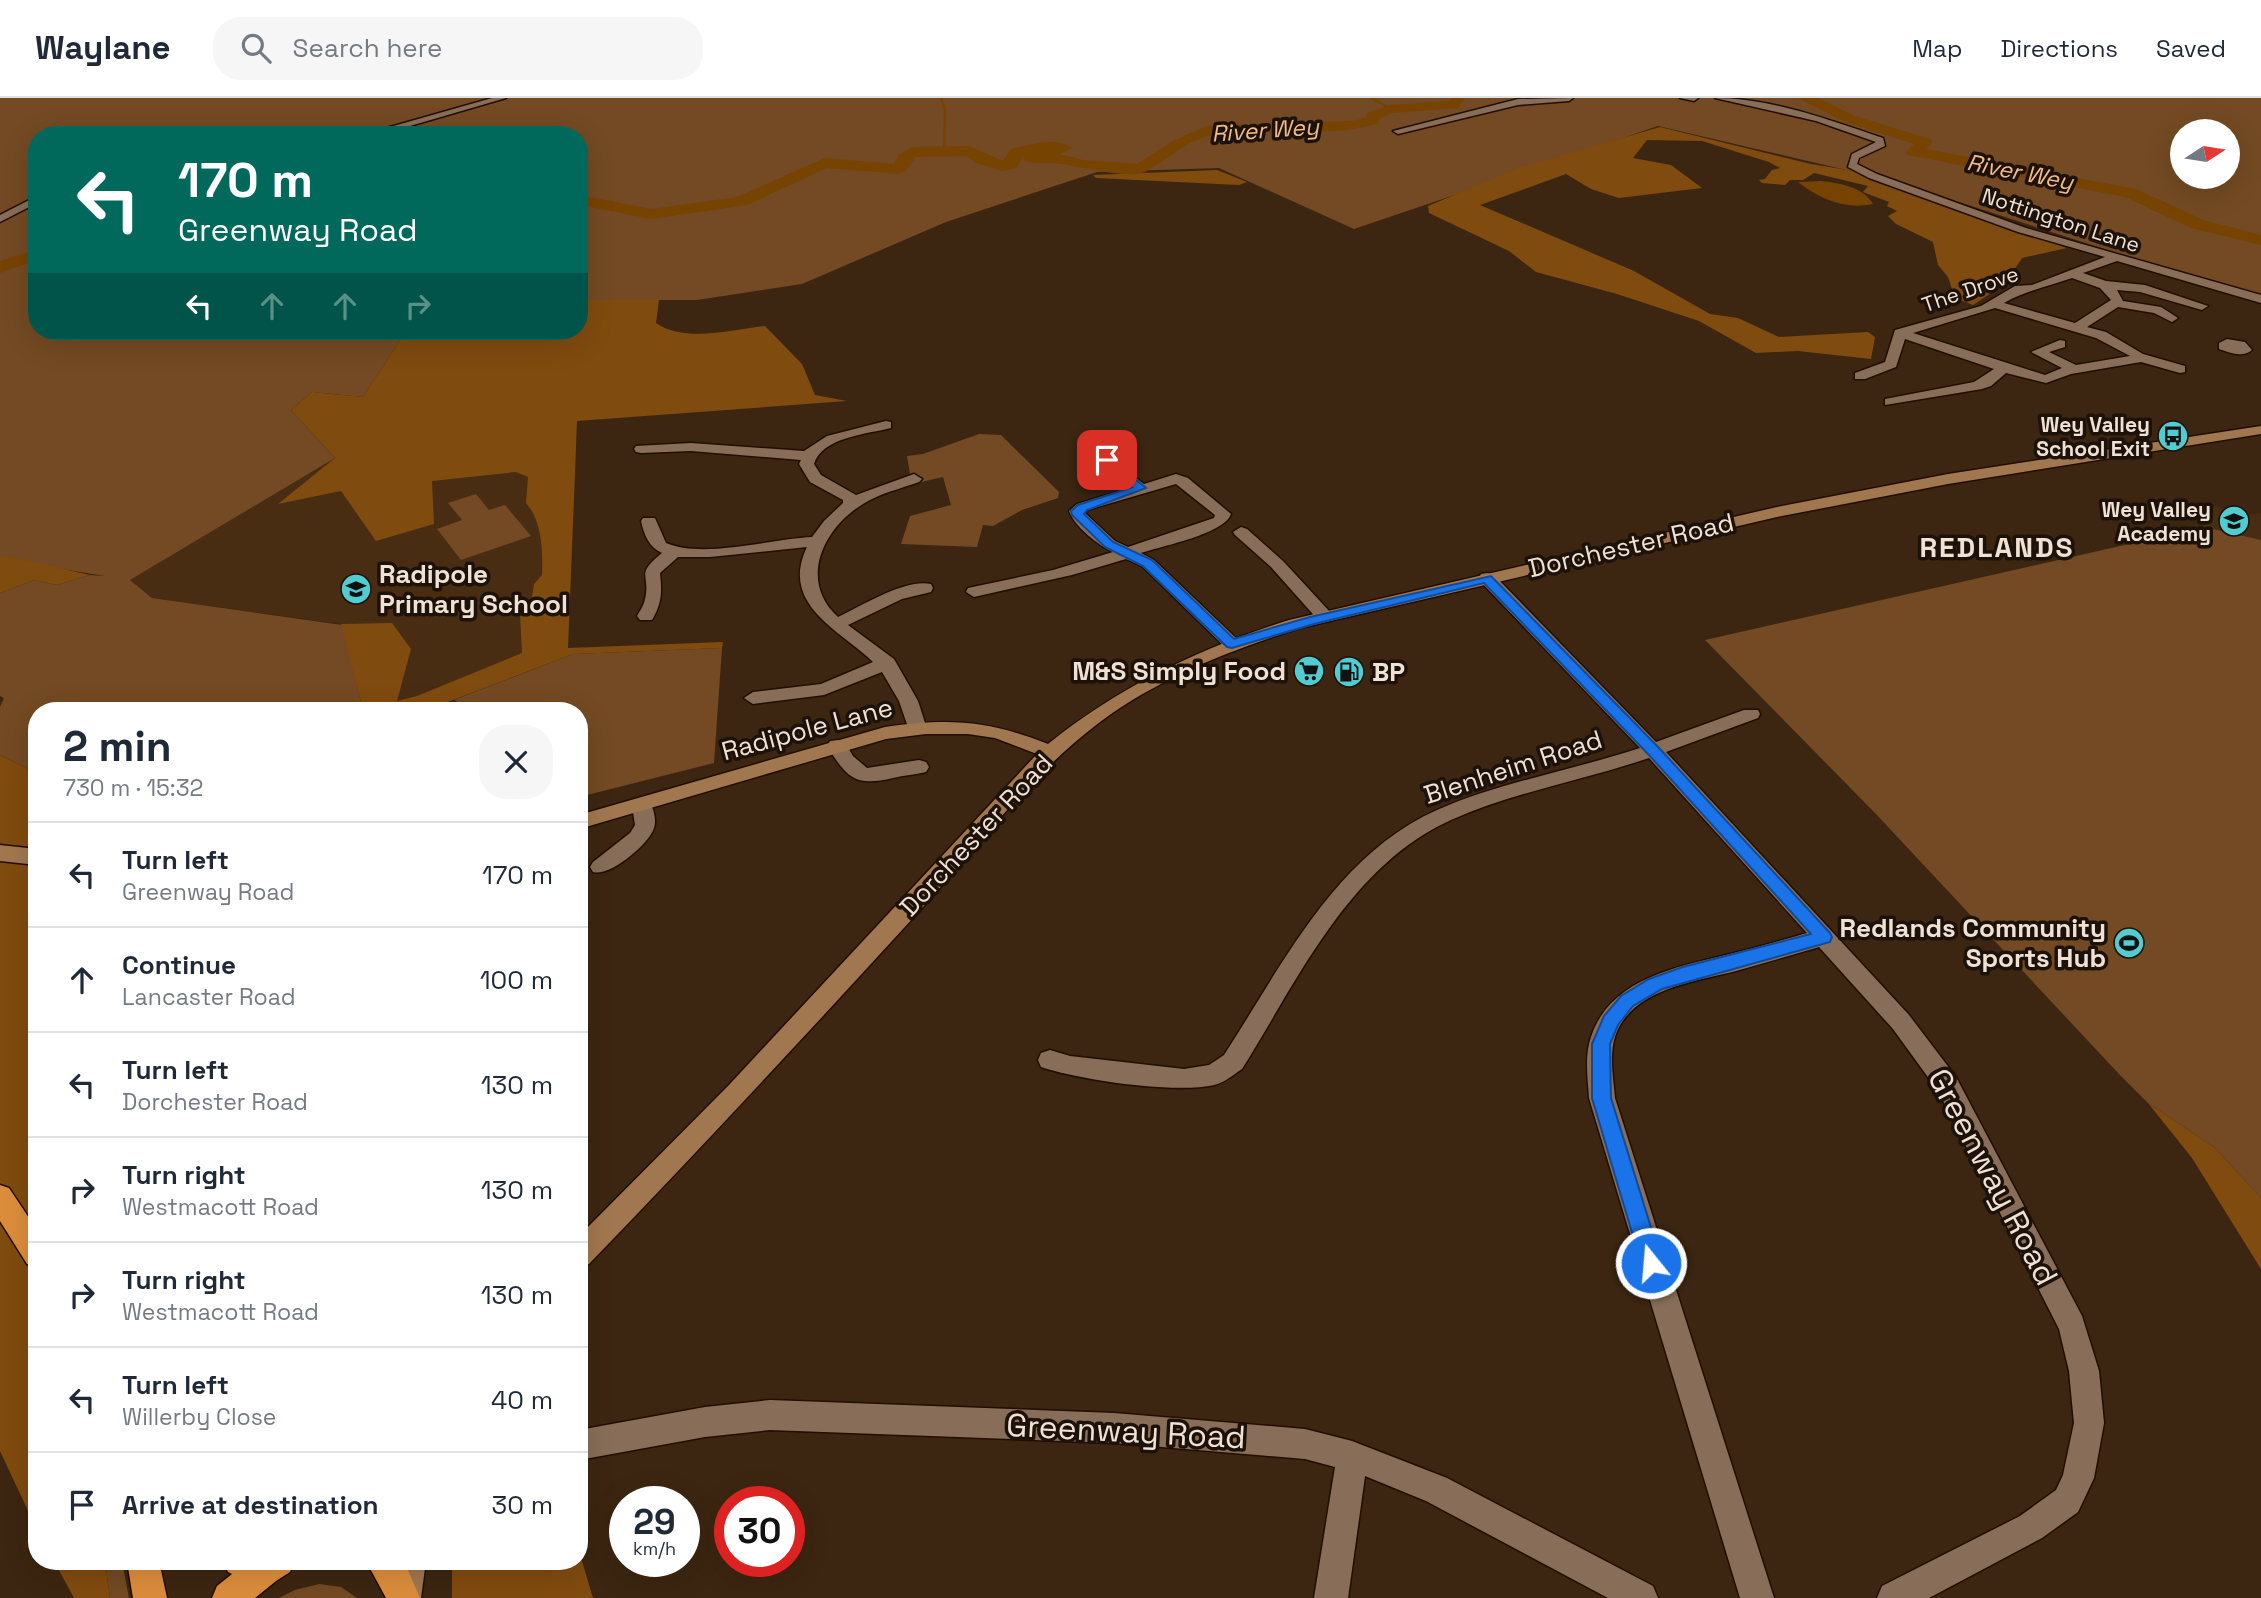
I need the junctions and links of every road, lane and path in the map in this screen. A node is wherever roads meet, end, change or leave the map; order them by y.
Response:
1 (502, 98) edge
2 (1569, 98) edge
3 (1684, 98) edge
4 (1694, 98) edge
5 (1719, 98) edge
6 (304, 121) dead end
7 (307, 126) edge
8 (400, 126) edge
9 (1398, 131) dead end
10 (28, 204) edge
11 (0, 219) edge
12 (2114, 258) junction
13 (2072, 274) junction
14 (2106, 285) junction
15 (2261, 299) edge
16 (2115, 303) junction
17 (1994, 304) junction
18 (2202, 306) dead end
19 (2172, 318) dead end
20 (2078, 327) junction
21 (1900, 333) junction
22 (2060, 344) dead end
23 (2261, 345) edge
24 (2242, 346) dead end
25 (2137, 357) junction
26 (2003, 368) junction
27 (2075, 369) junction
28 (2180, 369) dead end
29 (1860, 376) dead end
30 (1890, 402) dead end
31 (886, 425) dead end
32 (2261, 430) edge
33 (641, 449) dead end
34 (808, 456) junction
35 (1107, 460) dead end
36 (914, 479) dead end
37 (1140, 488) junction
38 (852, 503) junction
39 (649, 522) dead end
40 (1241, 532) dead end
41 (816, 542) junction
42 (674, 551) junction
43 (1126, 553) junction
44 (1487, 578) junction
45 (925, 588) dead end
46 (974, 592) dead end
47 (646, 616) dead end
48 (1325, 617) junction
49 (837, 624) junction
50 (1232, 644) junction
51 (888, 663) junction
52 (753, 698) dead end
53 (1751, 714) dead end
54 (917, 729) junction
55 (837, 746) junction
56 (1654, 751) junction
57 (1051, 752) junction
58 (919, 767) dead end
59 (642, 805) junction
60 (588, 819) edge
61 (0, 853) edge
62 (28, 856) edge
63 (601, 867) dead end
64 (1824, 937) junction
65 (1050, 1060) dead end
66 (0, 1197) edge
67 (28, 1241) edge
68 (588, 1246) edge
69 (588, 1443) edge
70 (1352, 1456) junction
71 (145, 1570) edge
72 (255, 1570) edge
73 (390, 1570) edge
74 (409, 1570) edge
75 (150, 1598) edge
76 (229, 1598) edge
77 (404, 1598) edge
78 (1331, 1598) edge
79 (1641, 1598) edge
80 (1757, 1598) edge
81 (1894, 1598) edge

1 - 8 street
2 - 9 street
3 - 4 street
5 - 12 street, Nottington Lane
6 - 7 street
10 - 11 street
12 - 13 street, The Drove
12 - 15 street, Nottington Lane
13 - 14 street
13 - 17 street, The Drove
14 - 16 street
14 - 18 street
16 - 19 street
16 - 20 street
17 - 20 street
17 - 21 street, The Drove
20 - 25 street
21 - 26 street
21 - 29 street, The Drove
22 - 27 street
23 - 24 street
25 - 27 street
25 - 28 street
26 - 27 street
26 - 30 street
31 - 34 street
32 - 44 main road, Dorchester Road
33 - 34 street
34 - 38 street
35 - 37 street
36 - 38 street
37 - 43 street
37 - 43 street
38 - 41 street
39 - 42 street
40 - 48 street
41 - 42 street
41 - 49 street
42 - 47 street
43 - 46 street
43 - 50 street
44 - 48 main road, Dorchester Road
44 - 56 street, Greenway Road
45 - 49 street
48 - 50 main road, Dorchester Road
49 - 51 street
50 - 57 main road, Dorchester Road
51 - 52 street
51 - 54 street
53 - 56 street, Blenheim Road
54 - 55 main road, Radipole Lane
54 - 57 main road, Radipole Lane
55 - 58 street
55 - 59 main road, Radipole Lane
56 - 64 street, Greenway Road
56 - 65 street, Blenheim Road
57 - 68 main road, Dorchester Road
59 - 60 main road, Radipole Lane
59 - 63 street
61 - 62 main road
64 - 80 street
64 - 81 street, Greenway Road
66 - 67 highway
69 - 70 street, Greenway Road
70 - 78 street
70 - 79 street, Greenway Road
71 - 75 highway
72 - 76 highway
73 - 77 highway
74 - 77 main road

